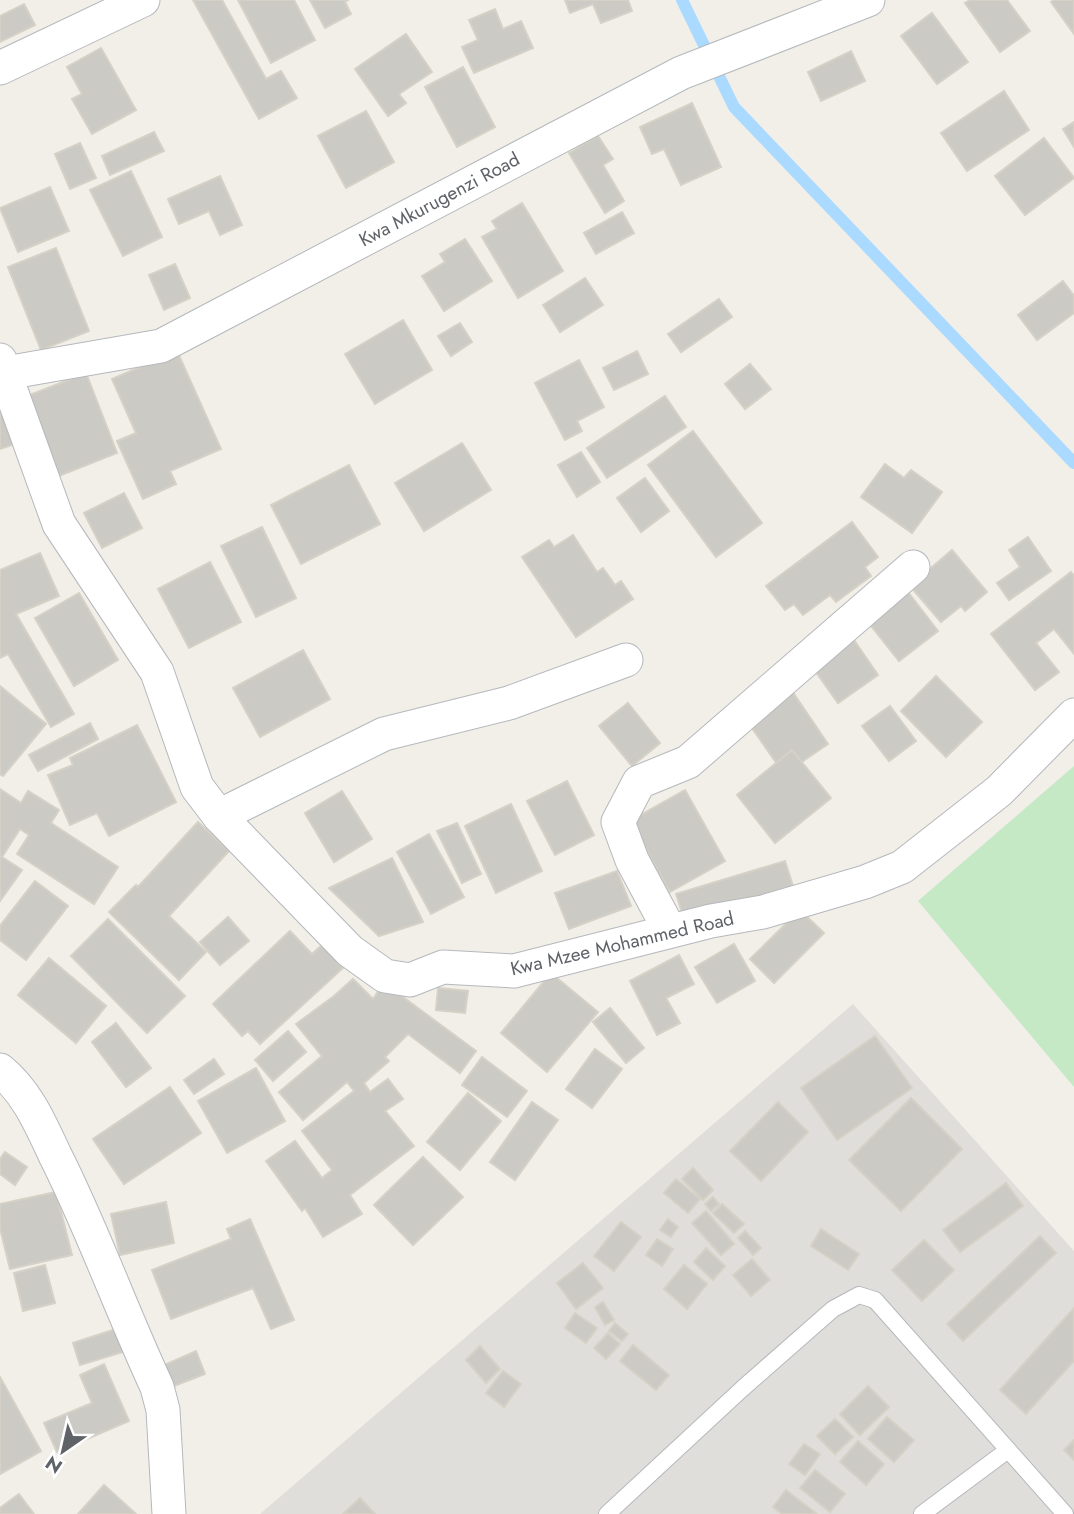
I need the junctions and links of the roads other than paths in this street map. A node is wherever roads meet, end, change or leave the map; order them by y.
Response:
1 (143, 0) edge
2 (868, 0) edge
3 (0, 68) edge
4 (2, 369) edge
5 (913, 567) dead end
6 (626, 660) dead end
7 (1074, 715) edge
8 (219, 816) junction
9 (670, 931) junction
10 (0, 1070) edge
11 (1008, 1450) junction
12 (169, 1514) edge
13 (607, 1514) edge
14 (922, 1514) edge
15 (1065, 1514) edge

1 - 3 street
2 - 4 street, Kwa Mkurugenzi Road
4 - 8 street, Kwa Mzee Mohammed Road
5 - 9 street
6 - 8 street
7 - 9 street, Kwa Mzee Mohammed Road
8 - 9 street, Kwa Mzee Mohammed Road
10 - 12 street
11 - 13 lane
11 - 14 lane
11 - 15 lane

